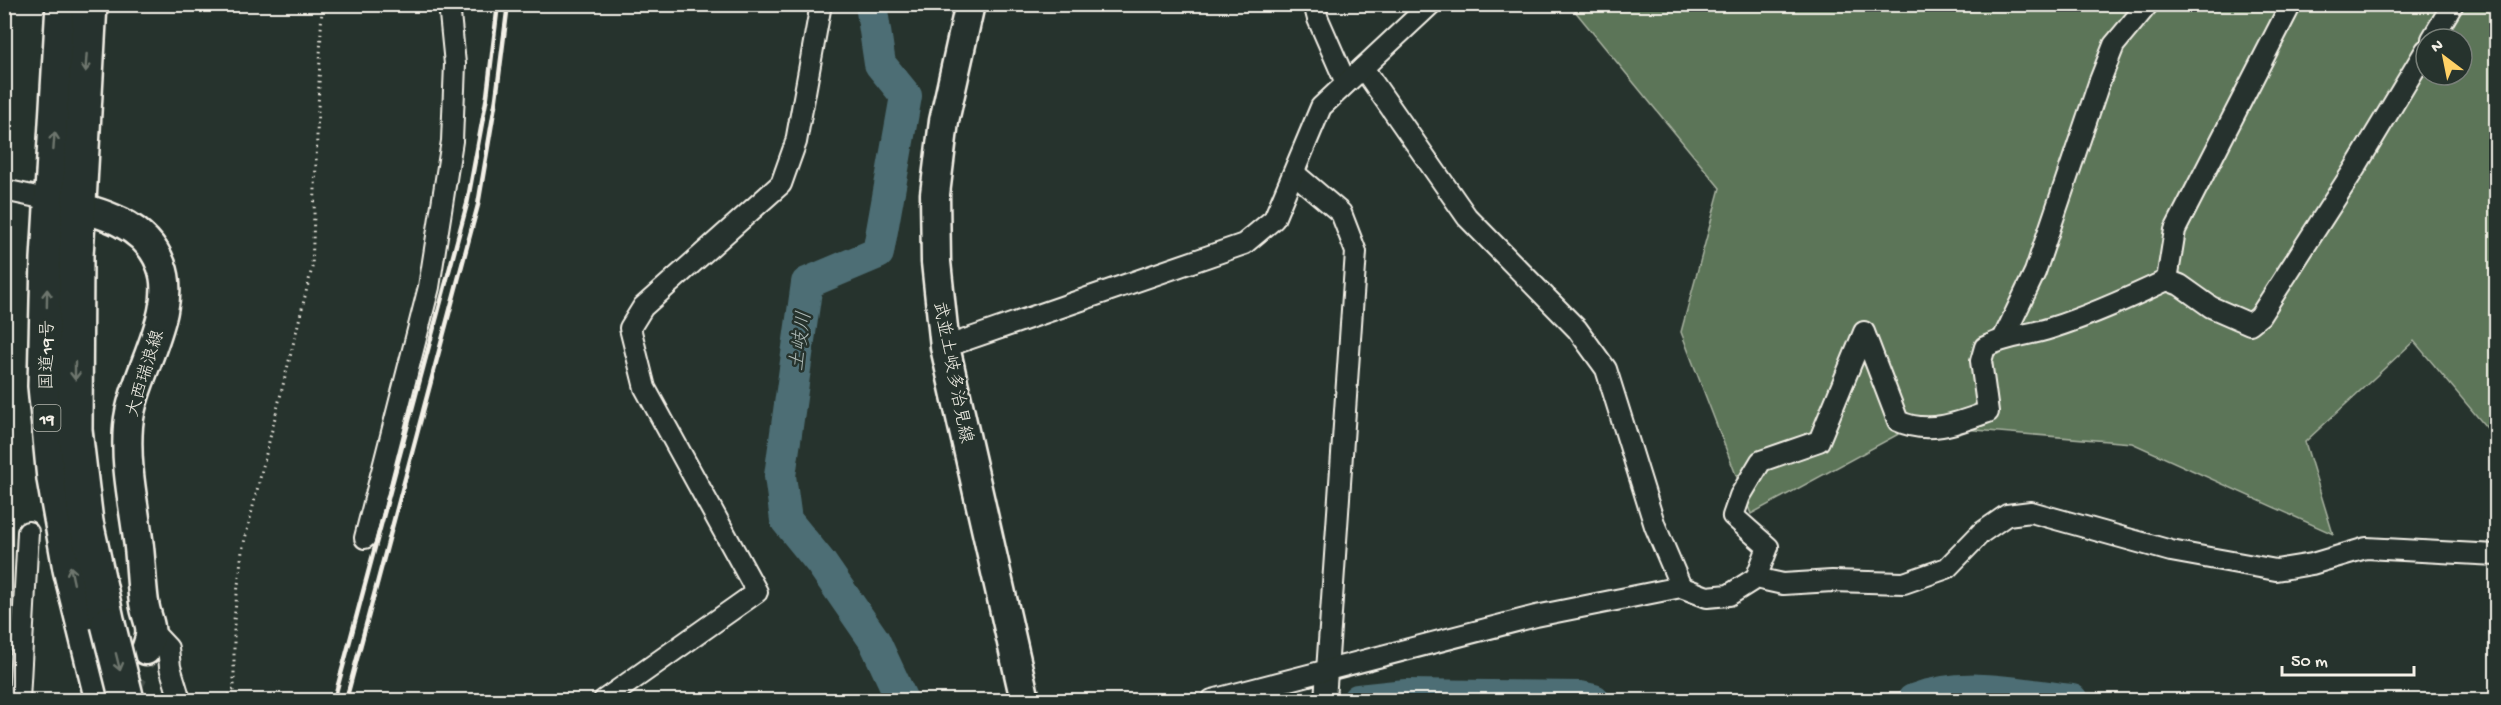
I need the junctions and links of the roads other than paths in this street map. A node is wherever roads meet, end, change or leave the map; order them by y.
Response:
1 (63, 4) edge
2 (90, 4) edge
3 (449, 4) edge
4 (822, 4) edge
5 (970, 4) edge
6 (1314, 4) edge
7 (1431, 4) edge
8 (2148, 4) edge
9 (2291, 4) edge
10 (2452, 4) edge
11 (2439, 27) edge
12 (1364, 69) junction
13 (2414, 70) edge
14 (1346, 83) junction
15 (1295, 174) junction
16 (4, 190) edge
17 (65, 204) junction
18 (2167, 280) junction
19 (2004, 337) junction
20 (945, 347) junction
21 (28, 532) dead end
22 (365, 538) dead end
23 (2496, 555) edge
24 (1756, 578) junction
25 (1681, 587) junction
26 (96, 628) junction
27 (149, 641) joint
28 (1327, 669) junction
29 (19, 700) edge
30 (102, 700) edge
31 (127, 700) edge
32 (180, 700) edge
33 (604, 700) edge
34 (1025, 700) edge
35 (1212, 700) edge
36 (1325, 700) edge

17 -> 1 highway, 国道19号 / 19
2 -> 17 highway, 国道19号 / 19
3 - 22 street
4 - 33 street
5 - 20 main road, 武並土岐多治見線
6 - 14 street
7 - 12 street
8 - 19 street
9 - 18 street
10 - 11 street
12 - 14 street
12 - 25 street
13 - 18 street
14 - 15 street
15 - 20 street
15 - 28 street
16 - 17 street
17 - 26 highway, 国道19号 / 19
17 - 27 main road, 大西瑞浪線
18 - 19 street
19 - 24 street
20 - 34 main road, 武並土岐多治見線
21 - 29 street
23 - 24 street
24 - 25 street
25 - 28 street
26 - 30 highway, 国道19号 / 19
26 -> 31 highway, 国道19号 / 19, bridge
27 - 32 street
28 - 35 street
28 - 36 street

